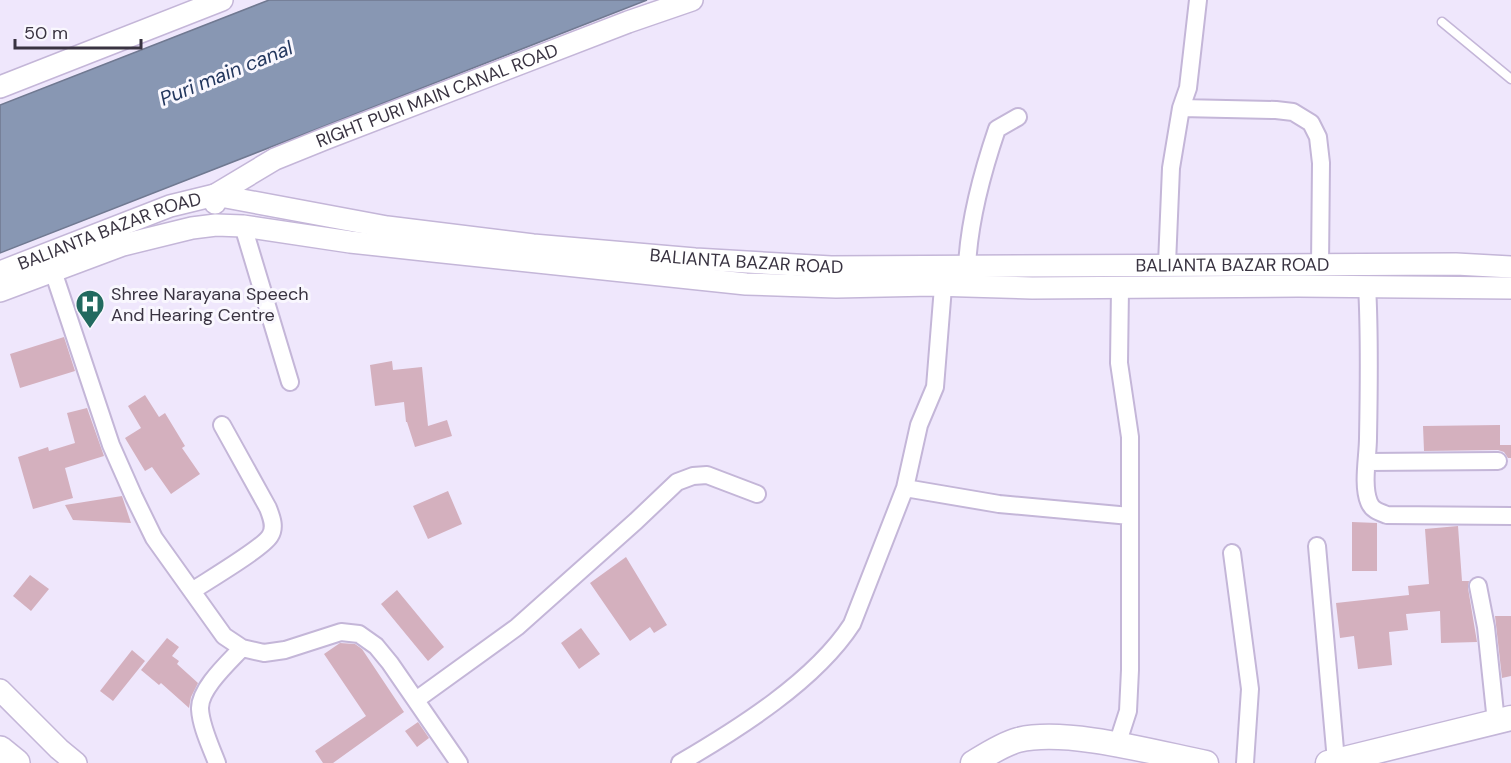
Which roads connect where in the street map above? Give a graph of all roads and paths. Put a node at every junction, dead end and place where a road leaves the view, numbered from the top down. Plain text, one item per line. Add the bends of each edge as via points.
1 (222, 0) edge
2 (692, 0) edge
3 (1198, 0) edge
4 (1442, 22) dead end
5 (1511, 79) edge
6 (0, 87) edge
7 (1181, 108) junction
8 (1018, 117) dead end
9 (215, 195) junction
10 (216, 225) junction
11 (243, 226) junction
12 (1167, 264) junction
13 (1320, 266) junction
14 (967, 267) junction
15 (1511, 267) edge
16 (53, 271) junction
17 (0, 272) edge
18 (1367, 286) junction
19 (943, 287) junction
20 (1120, 288) junction
21 (1511, 288) edge
22 (0, 291) edge
23 (290, 382) dead end
24 (222, 425) dead end
25 (1498, 461) dead end
26 (1366, 462) junction
27 (905, 488) junction
28 (757, 494) dead end
29 (1130, 516) junction
30 (1511, 516) edge
31 (1317, 546) dead end
32 (1232, 553) dead end
33 (1478, 586) dead end
34 (192, 591) junction
35 (242, 648) junction
36 (0, 690) edge
37 (416, 700) junction
38 (1504, 720) edge
39 (1117, 746) junction
40 (0, 750) edge
41 (1332, 762) edge
42 (16, 763) edge
43 (76, 763) edge
44 (217, 763) edge
45 (459, 763) edge
46 (680, 763) edge
47 (973, 763) edge
48 (1206, 763) edge
49 (1245, 763) edge

1 - 6 street
2 - 9 street, RIGHT PURI MAIN CANAL ROAD via 327,138 276,159
3 - 7 street via 1188,88
4 - 5 lane
7 - 12 street via 1171,168
7 - 13 street via 1276,110 1293,112 1311,123 1318,137 1322,163
8 - 14 street via 997,129 976,202
9 - 10 street
9 - 14 street, BALIANTA BAZAR ROAD via 387,227 532,246 831,267
9 - 17 street, BALIANTA BAZAR ROAD via 170,207
10 - 11 street, BALIANTA BAZAR ROAD
10 - 16 street, BALIANTA BAZAR ROAD via 123,245
11 - 19 street, BALIANTA BAZAR ROAD via 381,245 746,284
11 - 23 street
12 - 13 street, BALIANTA BAZAR ROAD
12 - 14 street, BALIANTA BAZAR ROAD
13 - 15 street, BALIANTA BAZAR ROAD
16 - 22 street, BALIANTA BAZAR ROAD
16 - 34 street via 111,445 154,538
18 - 20 street, BALIANTA BAZAR ROAD
18 - 21 street, BALIANTA BAZAR ROAD
18 - 26 street via 1370,355
19 - 20 street, BALIANTA BAZAR ROAD
19 - 27 street via 935,387 919,425
20 - 29 street via 1119,363 1130,437
24 - 34 street via 268,508 272,531 259,546
25 - 26 street
26 - 30 street via 1367,496 1377,511
27 - 29 street via 999,504
27 - 46 street via 852,624 839,644 812,671 747,720
28 - 37 street via 707,475 676,482 517,627
29 - 39 street via 1128,711
31 - 41 street
32 - 49 street via 1250,689
33 - 38 street
34 - 35 street via 224,636
35 - 37 street via 264,653 340,632 359,634 376,646
35 - 44 street via 201,699 202,719
36 - 43 street
37 - 45 street
38 - 41 main road
39 - 47 main road via 1049,736 1018,740
39 - 48 main road
40 - 42 highway

